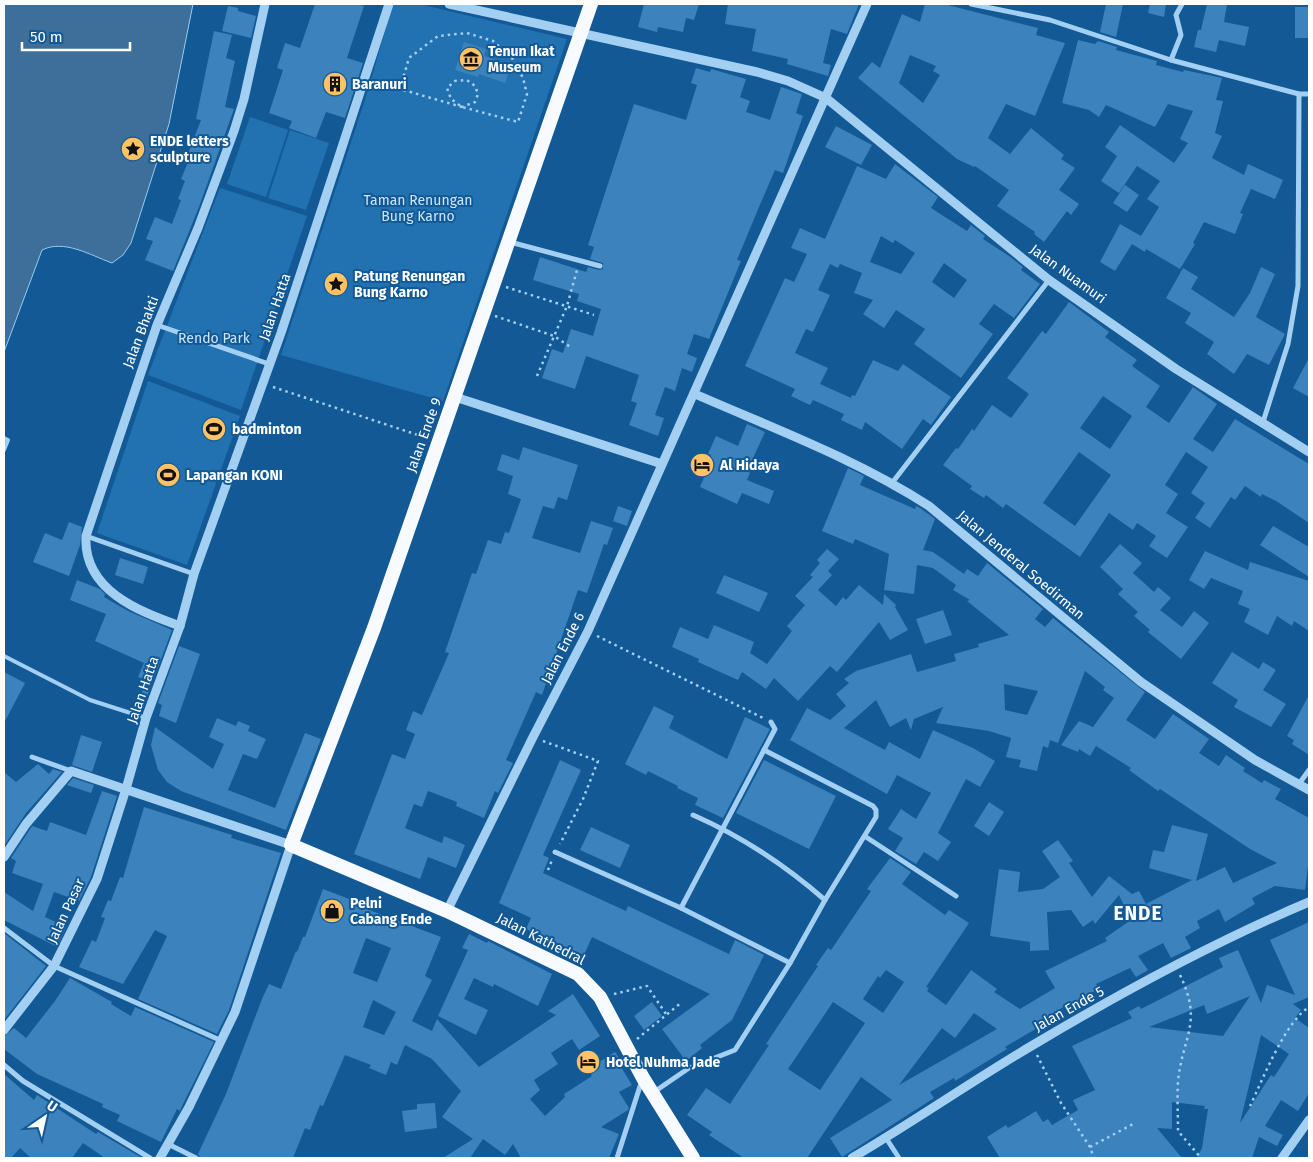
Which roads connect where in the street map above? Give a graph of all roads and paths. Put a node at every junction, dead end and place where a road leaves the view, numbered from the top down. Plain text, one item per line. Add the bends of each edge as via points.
1 (265, 4) edge
2 (389, 4) edge
3 (449, 4) edge
4 (590, 4) edge
5 (867, 4) edge
6 (971, 4) edge
7 (1182, 4) edge
8 (582, 34) junction
9 (1171, 60) junction
10 (1299, 94) junction
11 (1309, 94) edge
12 (826, 98) junction
13 (462, 107) junction
14 (508, 242) junction
15 (579, 261) junction
16 (600, 266) dead end
17 (1049, 280) junction
18 (493, 283) junction
19 (567, 306) junction
20 (484, 313) junction
21 (594, 315) dead end
22 (157, 325) junction
23 (554, 336) junction
24 (572, 348) dead end
25 (269, 364) junction
26 (537, 376) dead end
27 (262, 383) junction
28 (695, 394) junction
29 (455, 397) junction
30 (1263, 422) junction
31 (4, 438) edge
32 (438, 441) junction
33 (4, 450) edge
34 (1309, 452) edge
35 (662, 464) junction
36 (892, 483) junction
37 (86, 536) junction
38 (194, 574) junction
39 (180, 626) junction
40 (588, 631) junction
41 (4, 656) edge
42 (146, 718) junction
43 (771, 722) joint
44 (533, 736) junction
45 (764, 750) junction
46 (32, 757) dead end
47 (1309, 770) edge
48 (71, 771) junction
49 (1299, 784) junction
50 (126, 789) junction
51 (1309, 790) edge
52 (693, 815) dead end
53 (722, 828) junction
54 (866, 836) junction
55 (291, 845) junction
56 (555, 852) joint
57 (4, 857) edge
58 (956, 896) dead end
59 (825, 900) junction
60 (1309, 902) edge
61 (681, 908) junction
62 (447, 911) junction
63 (4, 928) edge
64 (790, 963) junction
65 (54, 966) junction
66 (1176, 966) junction
67 (600, 997) junction
68 (682, 1002) dead end
69 (1309, 1007) edge
70 (666, 1014) junction
71 (4, 1030) edge
72 (222, 1041) junction
73 (1032, 1045) junction
74 (627, 1048) junction
75 (4, 1065) edge
76 (643, 1078) junction
77 (652, 1093) junction
78 (1250, 1106) dead end
79 (1309, 1120) edge
80 (1134, 1124) dead end
81 (886, 1138) junction
82 (168, 1144) junction
83 (1090, 1147) junction
84 (150, 1158) edge
85 (160, 1158) edge
86 (196, 1158) edge
87 (617, 1158) edge
88 (693, 1158) edge
89 (852, 1158) edge
90 (899, 1158) edge
91 (1094, 1158) edge
92 (1201, 1158) edge
93 (1282, 1158) edge

1 - 22 street, Jalan Bhakti via 234,131
2 - 25 street, Jalan Hatta
3 - 8 street, Jalan Nuamuri
4 - 8 highway, Jalan Ende 9
5 - 12 street, Jalan Ende 6
6 - 9 street via 1050,20
7 - 9 street via 1176,15 1181,35
8 - 12 street, Jalan Nuamuri via 757,72 788,81
8 - 14 highway, Jalan Ende 9
9 - 10 street
10 - 11 street
10 - 30 street via 1298,286 1288,344
12 - 17 street, Jalan Nuamuri
12 - 28 street, Jalan Ende 6
13 - 13 path via 451,99 447,88 455,81 467,80 475,86 478,94 475,102
13 - 13 path via 400,89 409,58 438,36 467,33 493,41 512,58 523,78 527,94 518,122
14 - 15 street
14 - 18 highway, Jalan Ende 9
15 - 16 street
15 - 19 path
17 - 30 street, Jalan Nuamuri via 1176,369
17 - 36 street
18 - 19 path
18 - 20 highway, Jalan Ende 9
19 - 21 path
19 - 23 path
20 - 23 path
20 - 29 highway, Jalan Ende 9
22 - 25 street
22 - 37 street, Jalan Bhakti
23 - 24 path
23 - 26 path
25 - 27 street, Jalan Hatta
27 - 32 path
27 - 38 street, Jalan Hatta
28 - 35 street, Jalan Ende 6
28 - 36 street, Jalan Jenderal Soedirman via 851,461
29 - 32 highway, Jalan Ende 9
29 - 35 street
30 - 34 street, Jalan Nuamuri
31 - 33 lane via 8,440
32 - 55 highway, Jalan Ende 9 via 374,628
35 - 40 street, Jalan Ende 6
36 - 49 street, Jalan Jenderal Soedirman via 944,517 1141,682 1255,760
37 - 38 street
37 - 39 street, Jalan Bhakti via 87,558 106,588 128,604
38 - 39 street, Jalan Hatta
39 - 42 street, Jalan Hatta
40 - 43 path
40 - 44 street, Jalan Ende 6
41 - 42 lane via 90,700
42 - 50 street, Jalan Hatta
43 - 45 street via 775,729
44 - 56 path via 598,761
44 - 62 street, Jalan Ende 6
45 - 53 street
45 - 54 street via 873,806 876,817
46 - 48 street
47 - 49 street
48 - 50 street
48 - 57 street via 26,824
49 - 51 street, Jalan Jenderal Soedirman
50 - 55 street
50 - 65 street, Jalan Pasar via 97,879
52 - 53 street
53 - 59 street via 800,877
53 - 61 street
54 - 58 street
54 - 59 street
55 - 62 highway, Jalan Kathedral
55 - 72 street via 235,1012
56 - 61 street
59 - 64 street
60 - 66 street, Jalan Ende 5 via 1245,929
61 - 64 street
62 - 67 highway, Jalan Kathedral via 578,974
63 - 65 street
64 - 77 street via 735,1050 689,1068
65 - 71 street, Jalan Pasar
65 - 72 street
66 - 73 street, Jalan Ende 5
66 - 92 path via 1189,993 1192,1022 1178,1080 1178,1132
67 - 70 path via 647,986
67 - 74 highway, Jalan Kathedral
68 - 70 path
69 - 78 path via 1301,1012 1279,1045
70 - 74 path
72 - 82 street
73 - 81 street, Jalan Ende 5
73 - 83 path via 1061,1103
74 - 76 highway, Jalan Kathedral
75 - 84 street via 23,1081
76 - 77 highway, Jalan Kathedral
76 - 87 street
77 - 88 highway, Jalan Kathedral
79 - 93 street
80 - 83 path
81 - 89 street, Jalan Ende 5
81 - 90 street
82 - 85 street
82 - 86 street
83 - 91 path

